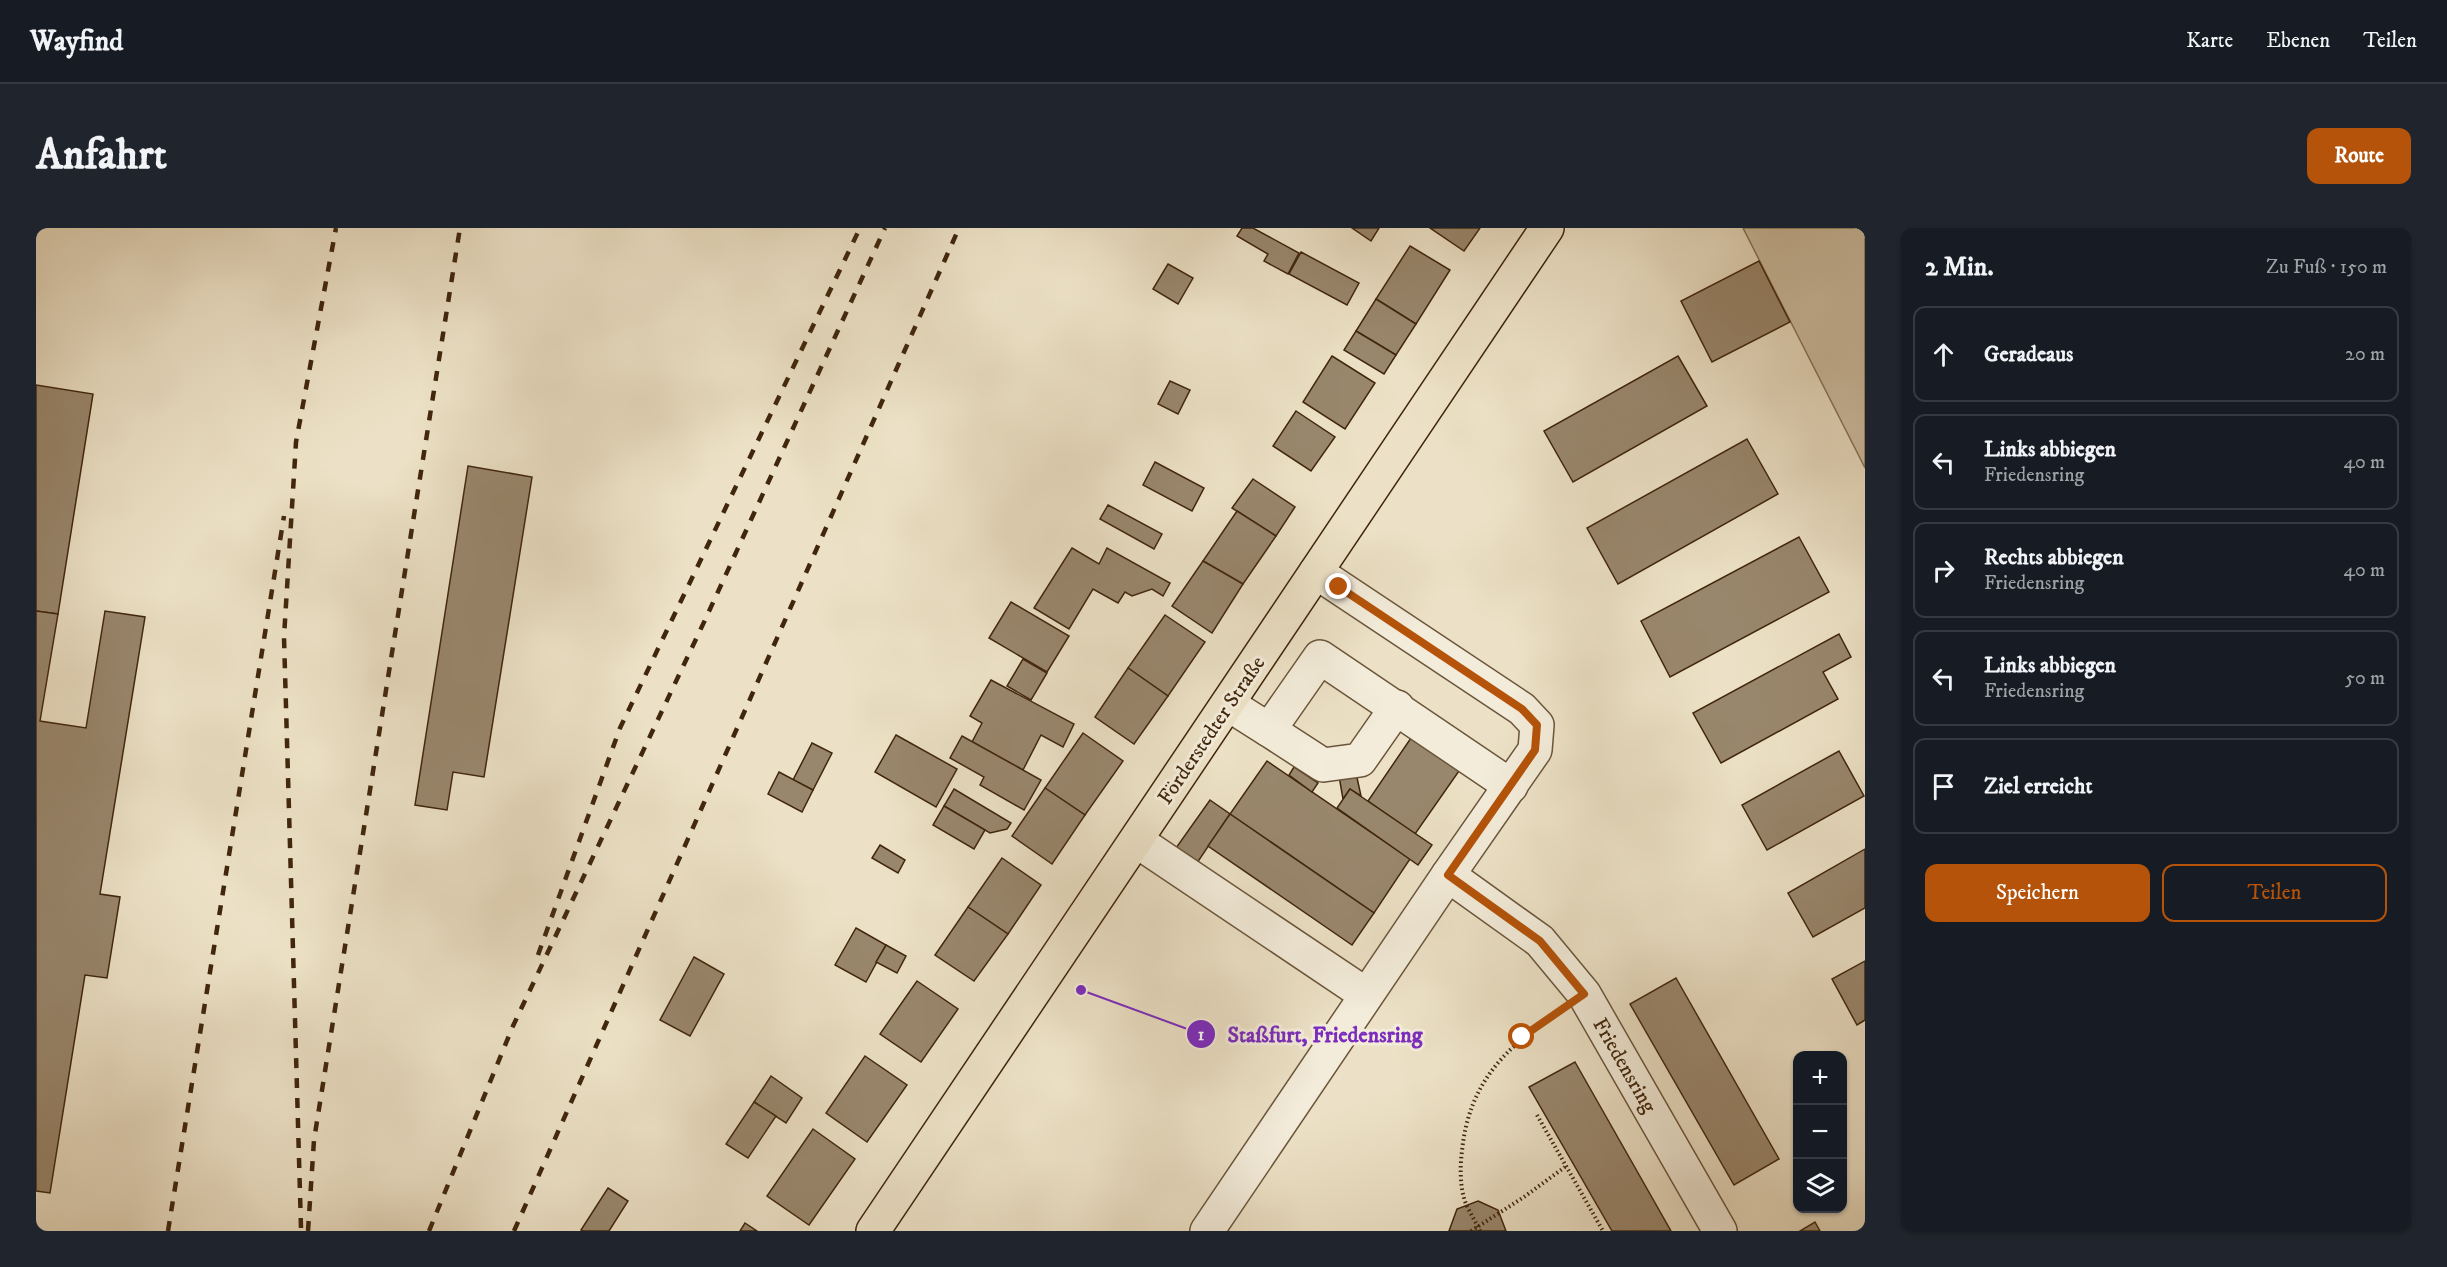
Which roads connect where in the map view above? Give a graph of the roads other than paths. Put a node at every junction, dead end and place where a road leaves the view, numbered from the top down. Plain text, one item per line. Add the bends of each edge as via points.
1 (1547, 228) edge
2 (1316, 572) junction
3 (1228, 704) junction
4 (1397, 707) junction
5 (1269, 730) junction
6 (1511, 786) junction
7 (1137, 841) junction
8 (1448, 875) junction
9 (1365, 994) junction
10 (873, 1231) edge
11 (1207, 1231) edge
12 (1720, 1231) edge

1 - 2 main road, Förderstedter Straße
2 - 3 main road, Förderstedter Straße
2 - 6 street via 1522,709 1537,725 1535,750
3 - 5 street
3 - 7 main road, Förderstedter Straße
4 - 5 street via 1360,760 1323,765
4 - 5 street via 1320,657
4 - 6 street
6 - 8 street
7 - 9 street
7 - 10 main road, Förderstedter Straße
8 - 9 street
8 - 12 street, Friedensring via 1540,941 1584,994
9 - 11 street

